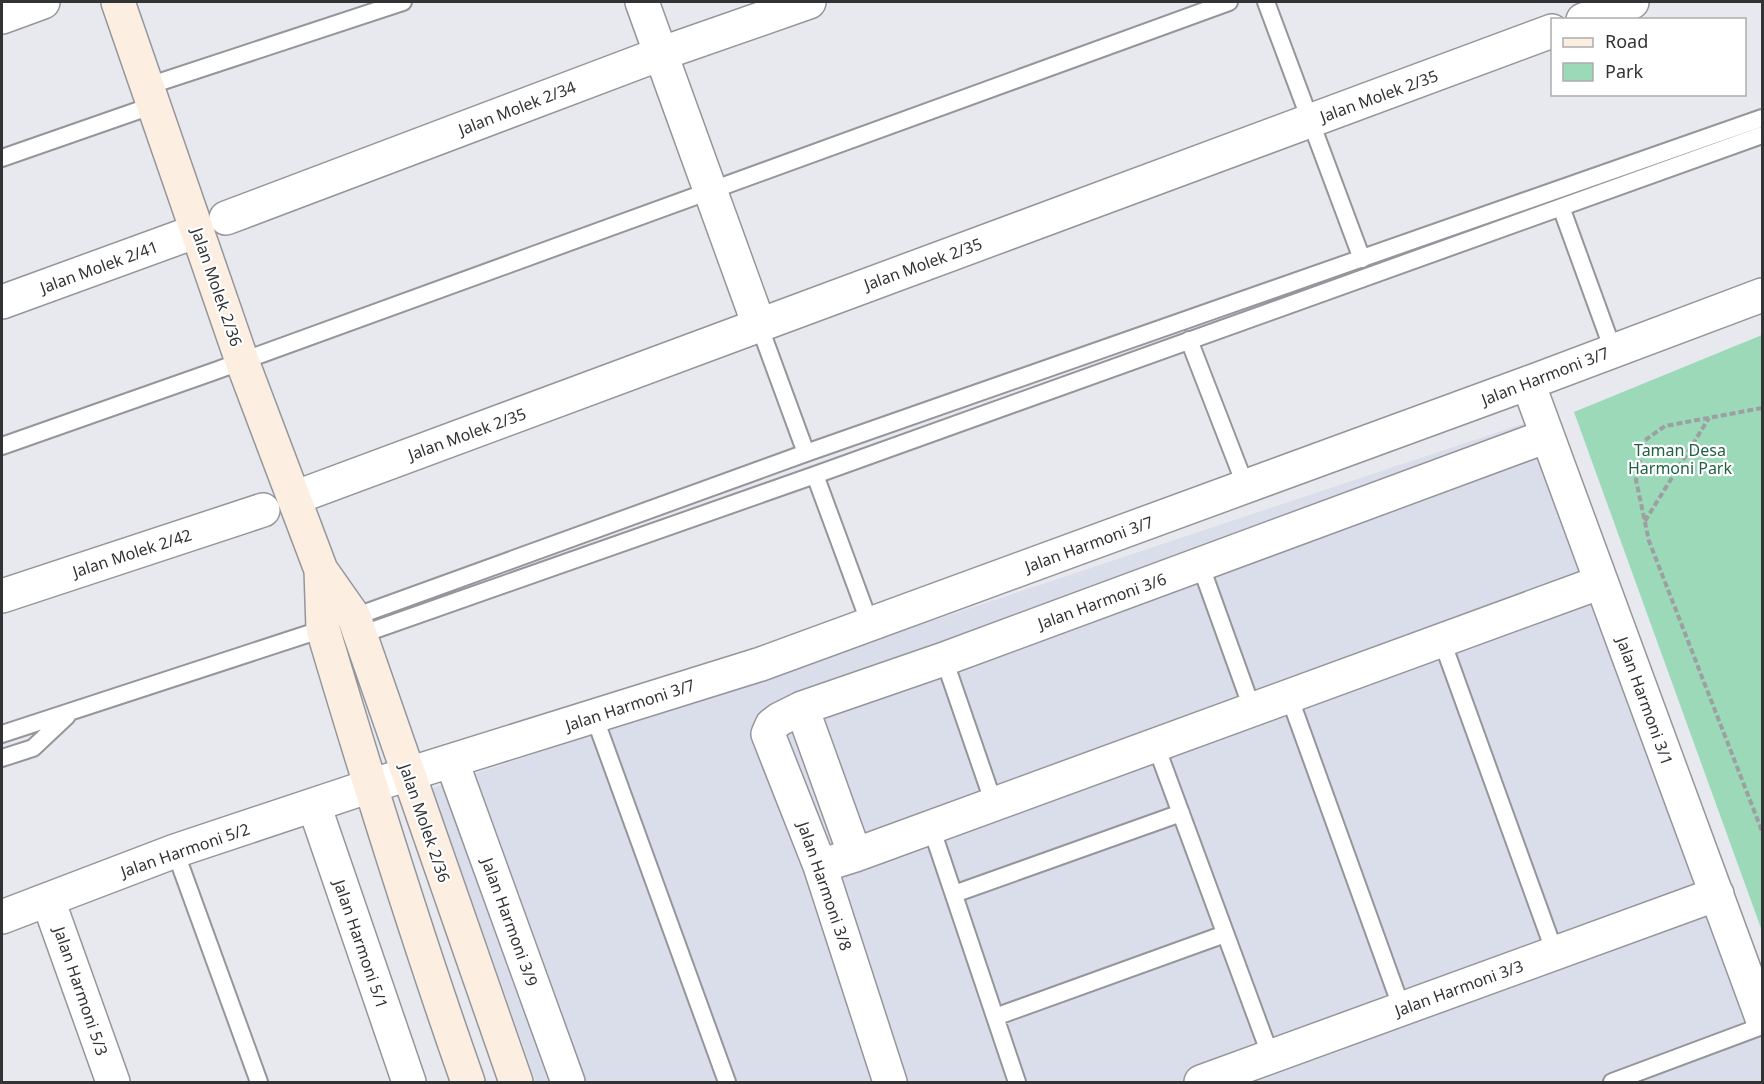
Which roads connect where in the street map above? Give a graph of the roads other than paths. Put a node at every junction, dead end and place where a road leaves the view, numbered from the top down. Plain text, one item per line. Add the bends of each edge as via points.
1 (43, 2) edge
2 (118, 2) edge
3 (403, 2) edge
4 (642, 2) edge
5 (809, 2) edge
6 (1229, 2) edge
7 (1266, 2) edge
8 (1632, 2) edge
9 (2, 17) edge
10 (1588, 18) edge
11 (1551, 31) edge
12 (660, 54) junction
13 (151, 95) junction
14 (1762, 118) edge
15 (1311, 121) junction
16 (1762, 135) edge
17 (2, 159) edge
18 (710, 189) junction
19 (1561, 207) junction
20 (226, 218) dead end
21 (197, 231) junction
22 (1362, 259) junction
23 (1762, 295) edge
24 (2, 302) edge
25 (759, 325) junction
26 (1189, 340) junction
27 (1613, 350) junction
28 (242, 361) junction
29 (1528, 383) junction
30 (1547, 436) junction
31 (2, 446) edge
32 (806, 453) junction
33 (815, 475) junction
34 (1246, 486) junction
35 (294, 498) junction
36 (263, 510) dead end
37 (1200, 564) junction
38 (321, 570) junction
39 (1601, 582) junction
40 (2, 596) edge
41 (870, 624) junction
42 (357, 626) junction
43 (323, 629) junction
44 (1442, 641) junction
45 (944, 659) junction
46 (1289, 696) junction
47 (802, 708) junction
48 (1253, 711) junction
49 (72, 712) junction
50 (594, 716) junction
51 (2, 735) edge
52 (1156, 746) junction
53 (2, 758) edge
54 (452, 762) junction
55 (408, 774) junction
56 (370, 786) junction
57 (994, 804) junction
58 (314, 805) junction
59 (1181, 813) junction
60 (931, 827) junction
61 (175, 852) junction
62 (855, 855) junction
63 (820, 866) junction
64 (954, 894) junction
65 (1717, 894) junction
66 (48, 900) junction
67 (2, 917) edge
68 (1225, 934) junction
69 (1555, 953) junction
70 (1402, 1009) junction
71 (995, 1017) junction
72 (1762, 1018) edge
73 (1762, 1026) edge
74 (1271, 1057) junction
75 (1213, 1080) edge
76 (113, 1083) edge
77 (259, 1083) edge
78 (409, 1083) edge
79 (468, 1083) edge
80 (516, 1083) edge
81 (567, 1083) edge
82 (727, 1083) edge
83 (890, 1083) edge
84 (1017, 1083) edge
85 (1612, 1083) edge

1 - 9 street
2 - 13 street, Jalan Molek 2/36
3 - 13 lane
4 - 12 street
5 - 12 street, Jalan Molek 2/34
6 - 18 lane
7 - 15 lane
8 - 10 street
11 - 15 street, Jalan Molek 2/35
12 - 18 street
12 - 20 street, Jalan Molek 2/34
13 - 17 lane
13 - 21 street, Jalan Molek 2/36
14 - 22 lane
15 - 22 lane
15 - 25 street, Jalan Molek 2/35
16 - 19 lane
18 - 25 street
18 - 28 lane
19 - 26 lane
19 - 27 lane
21 - 24 street, Jalan Molek 2/41
21 - 28 street, Jalan Molek 2/36
22 - 32 lane
23 - 27 street, Jalan Harmoni 3/7
25 - 32 lane
25 - 35 street, Jalan Molek 2/35
26 - 33 lane
26 - 34 lane
27 - 29 street, Jalan Harmoni 3/7
28 - 31 lane
28 - 35 street, Jalan Molek 2/36
29 - 30 street, Jalan Harmoni 3/1
29 - 34 street, Jalan Harmoni 3/7
30 - 37 street, Jalan Harmoni 3/6
30 - 39 street, Jalan Harmoni 3/1
32 - 42 lane
33 - 41 lane
33 - 42 lane
34 - 41 street, Jalan Harmoni 3/7
35 - 38 street, Jalan Molek 2/36
36 - 40 street, Jalan Molek 2/42
37 - 45 street, Jalan Harmoni 3/6
37 - 48 lane
38 - 42 street, Jalan Molek 2/36
38 - 43 street, Jalan Molek 2/36
39 - 44 street
39 - 65 street, Jalan Harmoni 3/1
41 - 50 street, Jalan Harmoni 3/7 via 761,664
42 - 55 street, Jalan Molek 2/36
43 - 49 lane
43 - 56 street, Jalan Molek 2/36
44 - 46 street
44 - 69 lane
45 - 47 street, Jalan Harmoni 3/6
45 - 57 lane
46 - 48 street
46 - 70 lane
47 - 62 street
47 - 63 street, Jalan Harmoni 3/8 via 780,718 768,734
48 - 52 street
49 - 51 lane
49 - 53 lane via 33,748
50 - 54 street, Jalan Harmoni 3/7
50 - 82 lane
52 - 57 street
52 - 59 lane
54 - 55 street, Jalan Harmoni 3/7
54 - 81 street, Jalan Harmoni 3/9
55 - 56 street, Jalan Harmoni 3/7
55 - 80 street, Jalan Molek 2/36
56 - 58 street, Jalan Harmoni 5/2
56 - 79 street, Jalan Molek 2/36
57 - 60 street
58 - 61 street, Jalan Harmoni 5/2
58 - 78 street, Jalan Harmoni 5/1
59 - 64 lane
59 - 68 lane
60 - 62 street
60 - 64 lane
61 - 66 street, Jalan Harmoni 5/2
61 - 77 lane
62 - 63 street
63 - 83 street, Jalan Harmoni 3/8
64 - 71 lane
65 - 69 street, Jalan Harmoni 3/3
65 - 72 street, Jalan Harmoni 3/1
66 - 67 street, Jalan Harmoni 5/2
66 - 76 street, Jalan Harmoni 5/3
68 - 71 lane
68 - 74 lane
69 - 70 street, Jalan Harmoni 3/3
70 - 74 street, Jalan Harmoni 3/3
71 - 84 lane
73 - 85 lane
74 - 75 street, Jalan Harmoni 3/3

